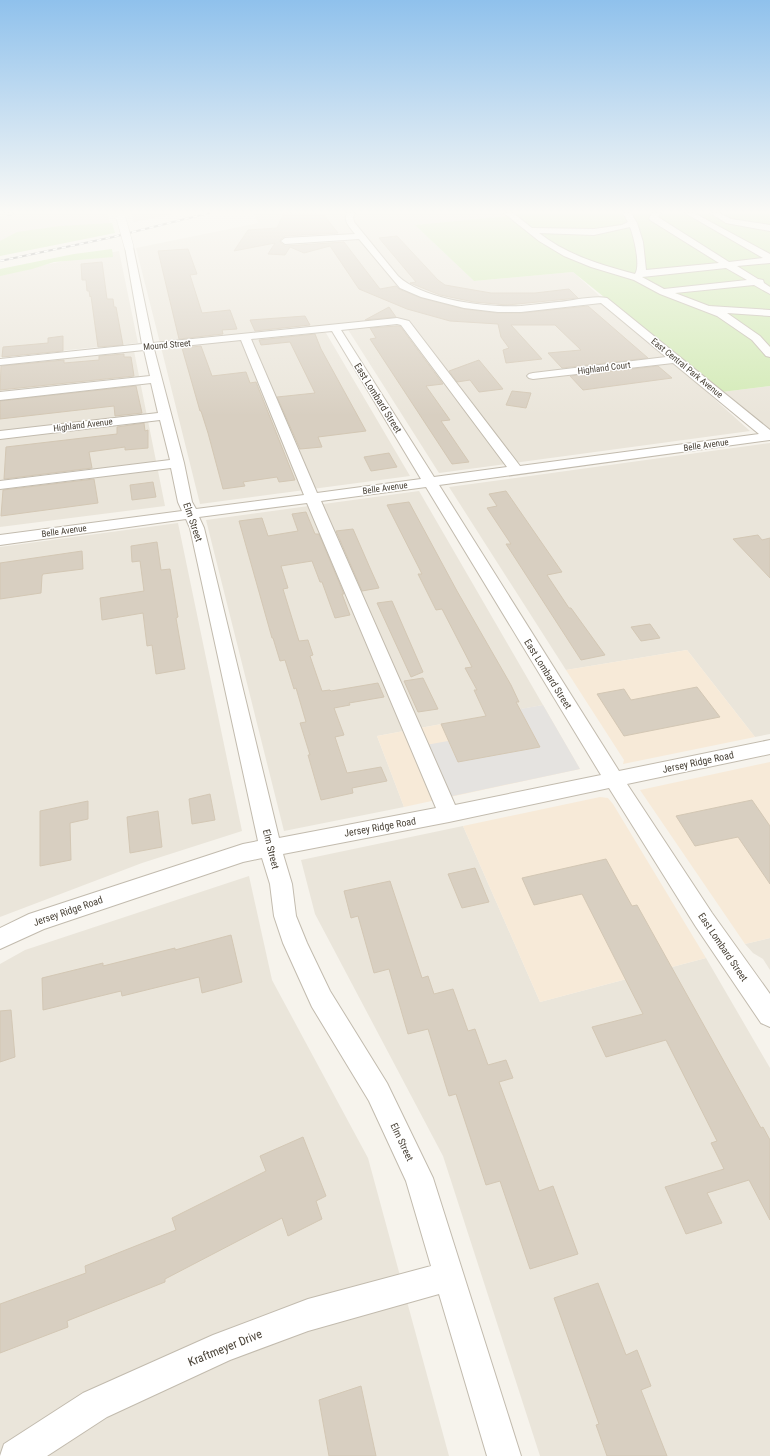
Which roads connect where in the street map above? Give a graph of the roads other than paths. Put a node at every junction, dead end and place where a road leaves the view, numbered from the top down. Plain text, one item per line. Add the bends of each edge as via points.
1 (135, 281) edge
2 (398, 281) edge
3 (647, 281) edge
4 (770, 281) edge
5 (756, 282) junction
6 (770, 291) edge
7 (663, 292) junction
8 (708, 309) junction
9 (770, 313) edge
10 (335, 328) junction
11 (245, 337) junction
12 (148, 346) junction
13 (770, 354) edge
14 (675, 359) junction
15 (0, 362) edge
16 (533, 376) dead end
17 (157, 379) junction
18 (0, 396) edge
19 (165, 416) junction
20 (0, 435) edge
21 (770, 436) edge
22 (177, 463) junction
23 (516, 470) junction
24 (430, 482) junction
25 (0, 485) edge
26 (313, 498) junction
27 (191, 514) junction
28 (0, 540) edge
29 (770, 747) edge
30 (614, 780) junction
31 (449, 814) junction
32 (270, 847) junction
33 (0, 939) edge
34 (770, 1015) edge
35 (449, 1276) junction
36 (16, 1456) edge
37 (504, 1456) edge

1 - 12 street, Elm Street, bridge
2 - 14 street, East Central Park Avenue via 413,291 436,299 478,308 521,309 603,300
3 - 7 street
4 - 5 street
5 - 6 street
5 - 7 street
7 - 8 street
8 - 9 street
8 - 13 street via 756,338
10 - 11 street, Mound Street
10 - 23 street, Mound Street via 397,321 405,323
10 - 24 street, East Lombard Street
11 - 12 street, Mound Street
11 - 26 street
12 - 15 street, Mound Street
12 - 17 street, Elm Street
14 - 16 street, Highland Court
14 - 21 street, East Central Park Avenue
17 - 18 street
17 - 19 street, Elm Street
19 - 20 street, Highland Avenue
19 - 22 street, Elm Street
21 - 23 street, Belle Avenue
22 - 25 street
22 - 27 street, Elm Street via 185,502
23 - 24 street, Belle Avenue
24 - 26 street, Belle Avenue
24 - 30 street, East Lombard Street
26 - 27 street, Belle Avenue
26 - 31 street
27 - 28 street, Belle Avenue
27 - 32 street, Elm Street via 197,528
29 - 30 street, Jersey Ridge Road
30 - 31 street, Jersey Ridge Road
30 - 34 street, East Lombard Street via 704,920
31 - 32 street, Jersey Ridge Road
32 - 33 street, Jersey Ridge Road via 142,885 37,921
32 - 35 street, Elm Street via 281,884 285,916 295,943 321,998 378,1092 419,1178
35 - 36 street, Kraftmeyer Drive via 308,1315 224,1346 95,1405
35 - 37 street, Elm Street

